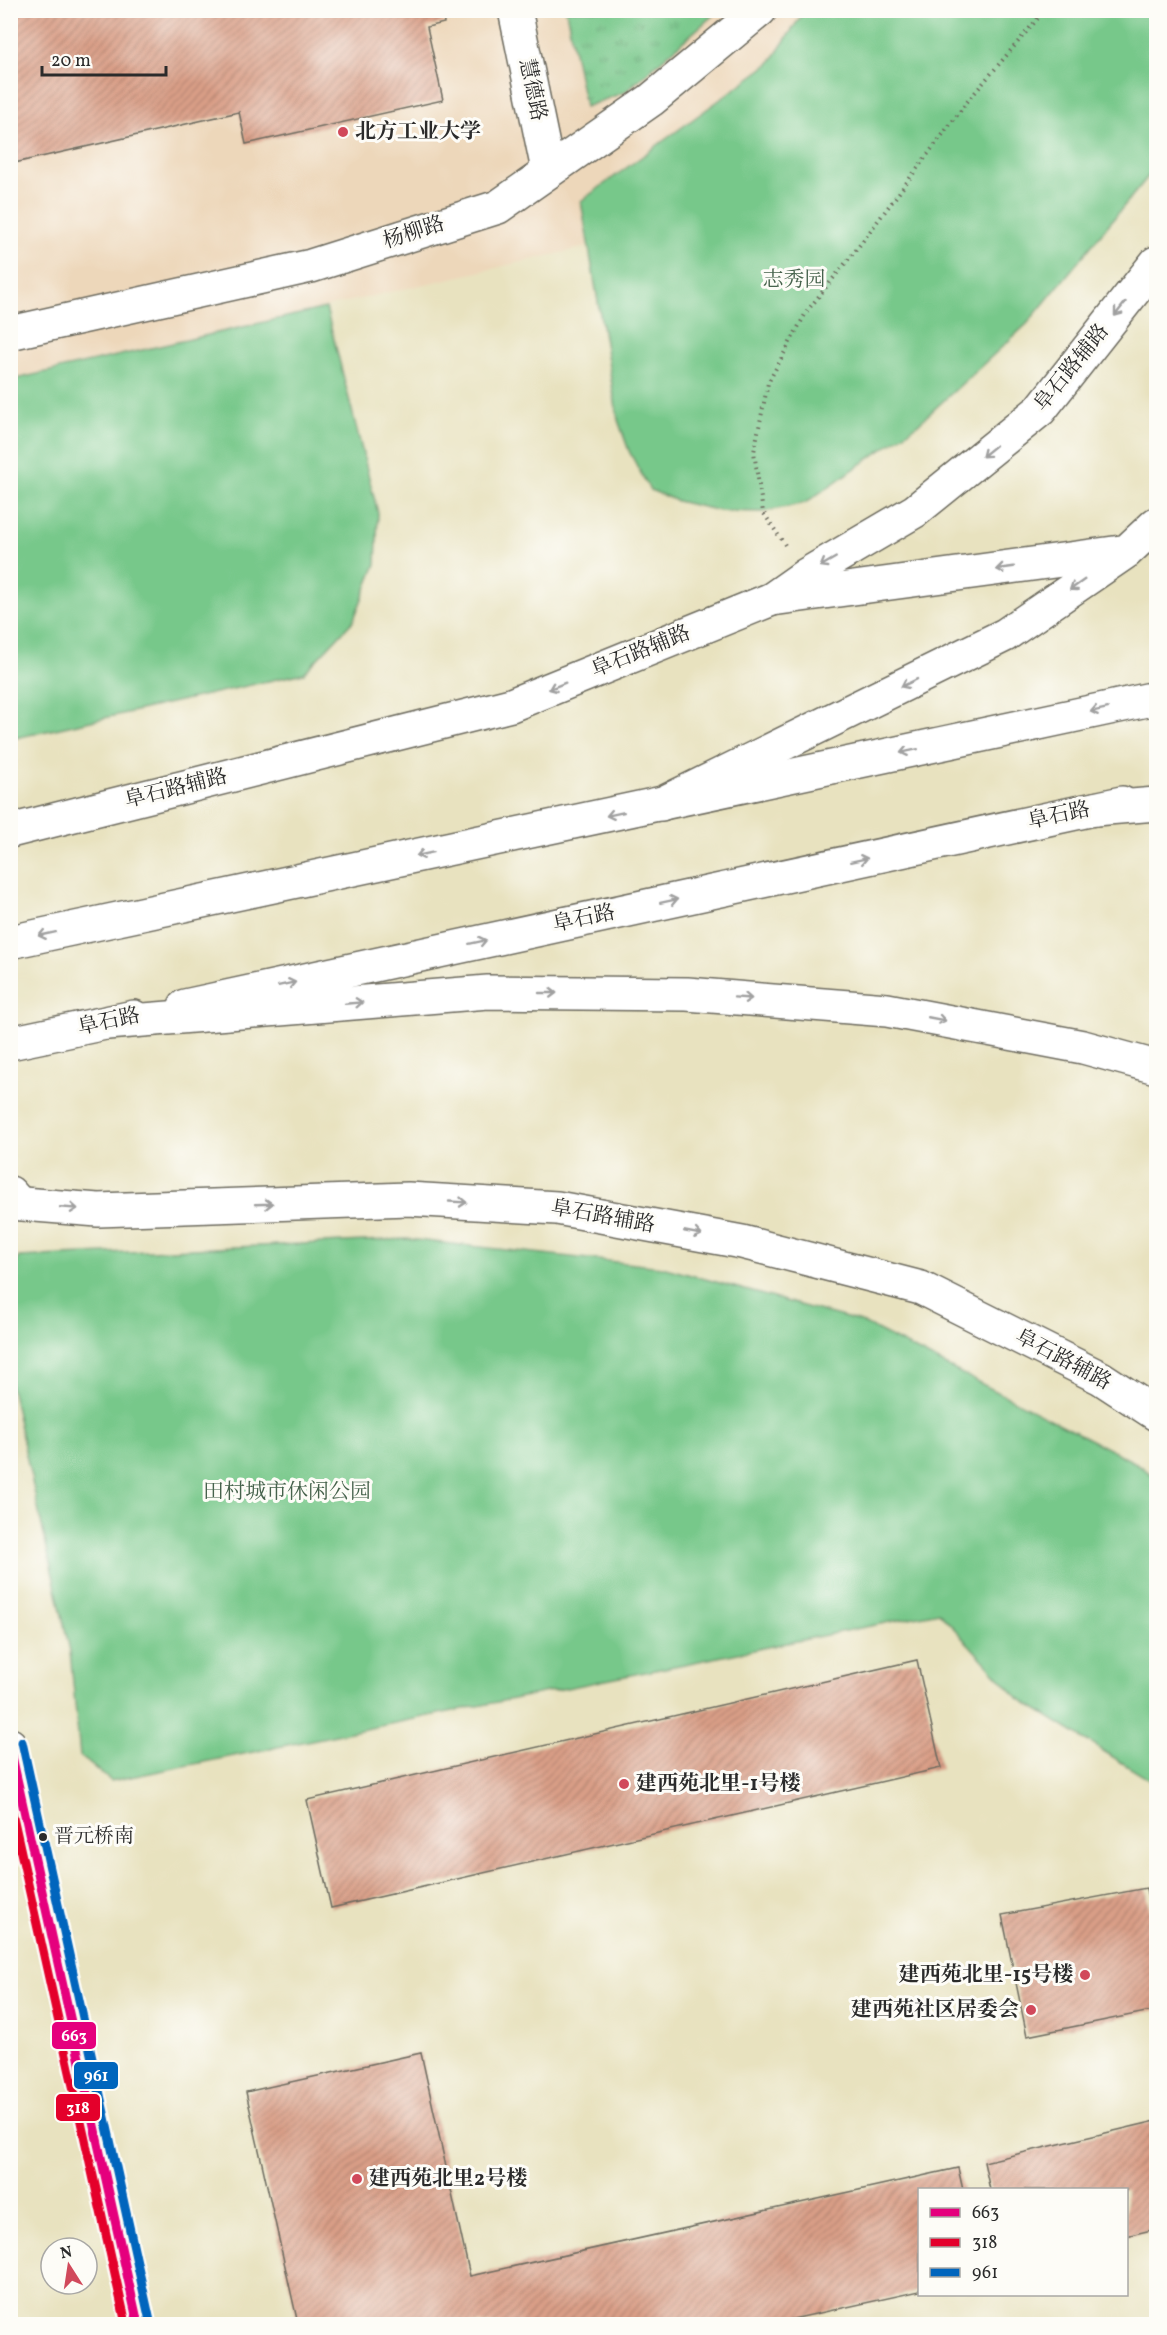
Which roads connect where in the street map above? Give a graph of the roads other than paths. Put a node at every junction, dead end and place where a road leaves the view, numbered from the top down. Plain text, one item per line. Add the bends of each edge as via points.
1 (515, 10) edge
2 (760, 10) edge
3 (548, 170) junction
4 (1156, 263) edge
5 (10, 333) edge
6 (1156, 524) edge
7 (1126, 552) junction
8 (772, 599) junction
9 (1156, 698) edge
10 (1156, 795) edge
11 (661, 804) junction
12 (1156, 804) edge
13 (1095, 808) junction
14 (10, 831) edge
15 (10, 942) edge
16 (107, 1023) junction
17 (10, 1043) edge
18 (1156, 1067) edge
19 (13, 1200) edge
20 (1156, 1414) edge
21 (10, 1745) edge
22 (138, 2325) edge

1 - 3 main road, 慧德路
2 - 3 main road, 杨柳路 via 651,100
3 - 5 main road, 杨柳路 via 498,207 311,266
4 -> 8 main road, 阜石路辅路 via 1040,410 915,511
6 - 7 main road
7 -> 8 main road
7 -> 11 main road via 1005,635
8 -> 14 main road, 阜石路辅路 via 511,705
9 -> 11 main road
10 - 13 main road, 阜石路
11 -> 15 main road
12 - 13 main road
16 -> 13 main road, 阜石路
16 - 17 main road, 阜石路
16 -> 18 main road via 488,992 687,994 887,1010 1083,1047
19 -> 20 main road, 阜石路辅路 via 98,1210 408,1199 557,1208 742,1242 921,1288 1101,1378
21 - 22 main road

